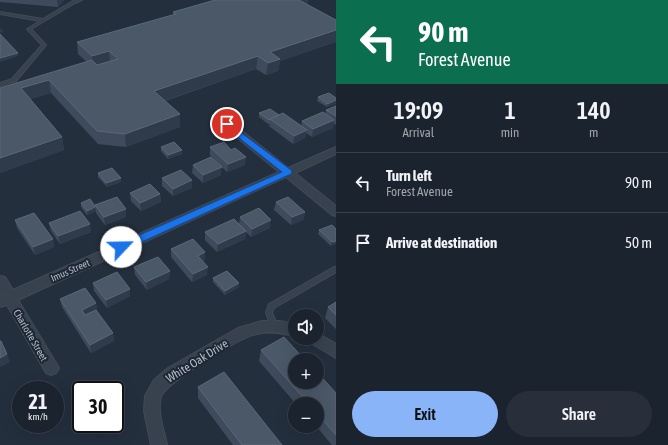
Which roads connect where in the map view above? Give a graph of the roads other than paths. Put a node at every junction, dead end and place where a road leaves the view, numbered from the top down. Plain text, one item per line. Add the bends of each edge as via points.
1 (80, 0) edge
2 (0, 13) edge
3 (44, 20) junction
4 (0, 85) edge
5 (227, 124) dead end
6 (336, 150) edge
7 (288, 172) junction
8 (336, 212) edge
9 (336, 269) edge
10 (0, 281) edge
11 (5, 300) edge
12 (274, 327) junction
13 (288, 329) edge
14 (324, 344) edge
15 (336, 352) edge
16 (51, 368) dead end
17 (159, 445) edge

1 - 3 lane
2 - 3 lane
3 - 4 lane via 29,29 44,44 14,80
5 - 7 street
6 - 7 street, Imus Street
7 - 8 street
7 - 11 street, Imus Street
9 - 12 lane via 271,306 269,312
10 - 11 street, Charlotte Street
11 - 16 street, Charlotte Street
12 - 13 street, White Oak Drive
12 - 17 street, White Oak Drive via 243,332 173,373 159,385 153,396 152,411
14 - 15 street

